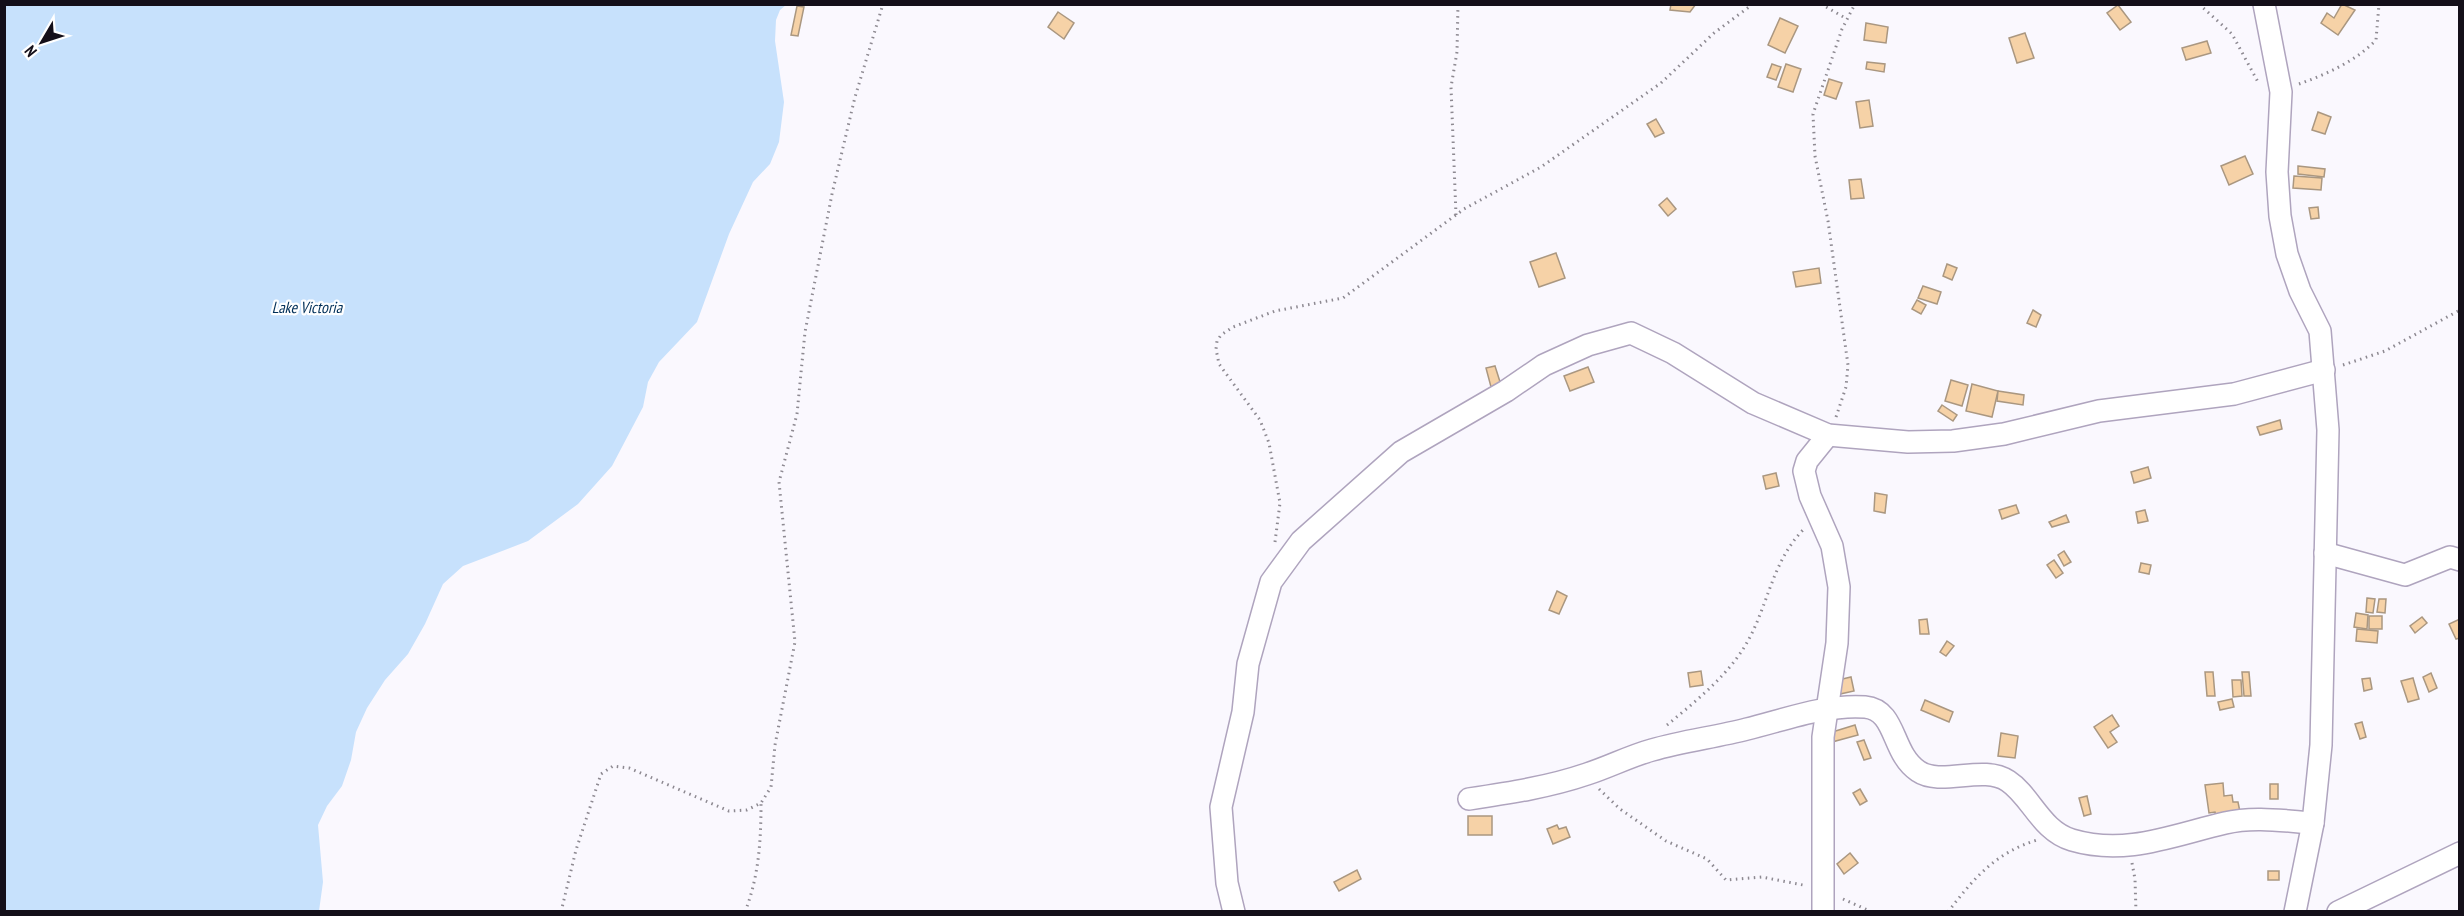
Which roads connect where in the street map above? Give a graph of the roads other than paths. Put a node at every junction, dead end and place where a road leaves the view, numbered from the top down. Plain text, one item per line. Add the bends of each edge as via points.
1 (2264, 4) edge
2 (2324, 370) junction
3 (1828, 435) junction
4 (2325, 553) junction
5 (2460, 560) edge
6 (1825, 710) junction
7 (1470, 799) dead end
8 (2313, 823) junction
9 (2460, 853) edge
10 (1234, 912) edge
11 (1823, 912) edge
12 (2295, 912) edge
13 (2338, 912) edge

1 - 2 street via 2281,92 2277,172 2280,216 2287,254 2320,331
2 - 3 street via 2234,394 2099,411 2004,434 1953,441 1908,442
2 - 4 street via 2329,440
3 - 6 street via 1807,461 1804,471 1805,483 1832,546 1839,587 1837,643
3 - 10 street via 1753,403 1673,353 1631,333 1588,345 1544,365 1506,392 1401,452 1301,541 1271,582 1248,664 1243,712 1221,807 1227,883
4 - 5 street via 2405,575 2450,557
4 - 8 street via 2322,734
6 - 7 street via 1651,750 1588,774
6 - 8 street via 1878,709 1887,719 1905,759 1919,772 1992,774 2008,781 2034,812 2069,839 2128,846 2162,841 2226,822
6 - 11 street
8 - 12 street
9 - 13 street

